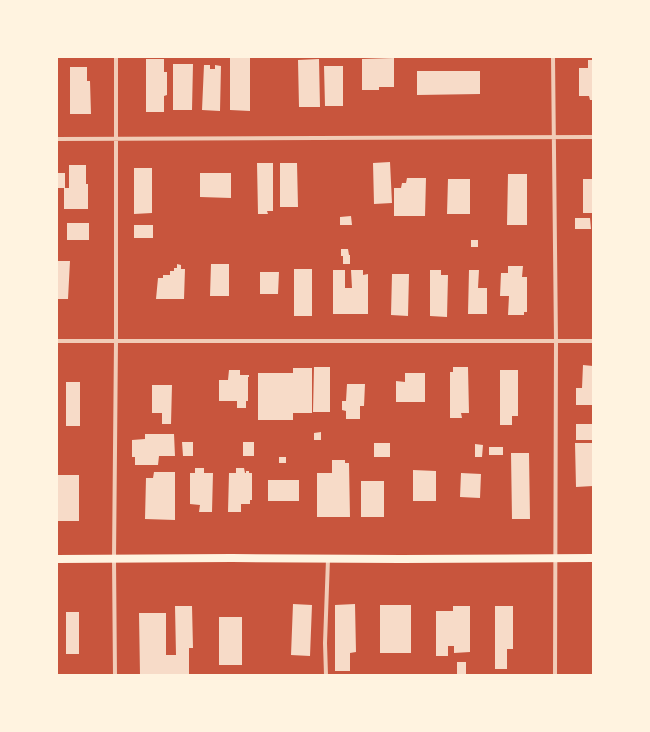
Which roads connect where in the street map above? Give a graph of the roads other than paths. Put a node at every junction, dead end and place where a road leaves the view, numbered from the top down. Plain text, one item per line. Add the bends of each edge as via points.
1 (116, 57) edge
2 (553, 57) edge
3 (593, 137) edge
4 (554, 138) junction
5 (57, 139) edge
6 (116, 139) junction
7 (57, 341) edge
8 (116, 341) junction
9 (556, 341) junction
10 (593, 341) edge
11 (555, 558) junction
12 (593, 558) edge
13 (57, 559) edge
14 (114, 559) junction
15 (328, 559) junction
16 (115, 675) edge
17 (326, 675) edge
18 (555, 675) edge

1 - 6 street
2 - 4 street
3 - 4 street
4 - 6 street
4 - 9 street
5 - 6 street
6 - 8 street
7 - 8 street
8 - 9 street
8 - 14 street
9 - 10 street
9 - 11 street
11 - 12 main road
11 - 15 main road
11 - 18 street
13 - 14 main road
14 - 15 main road
14 - 16 street
15 - 17 street

